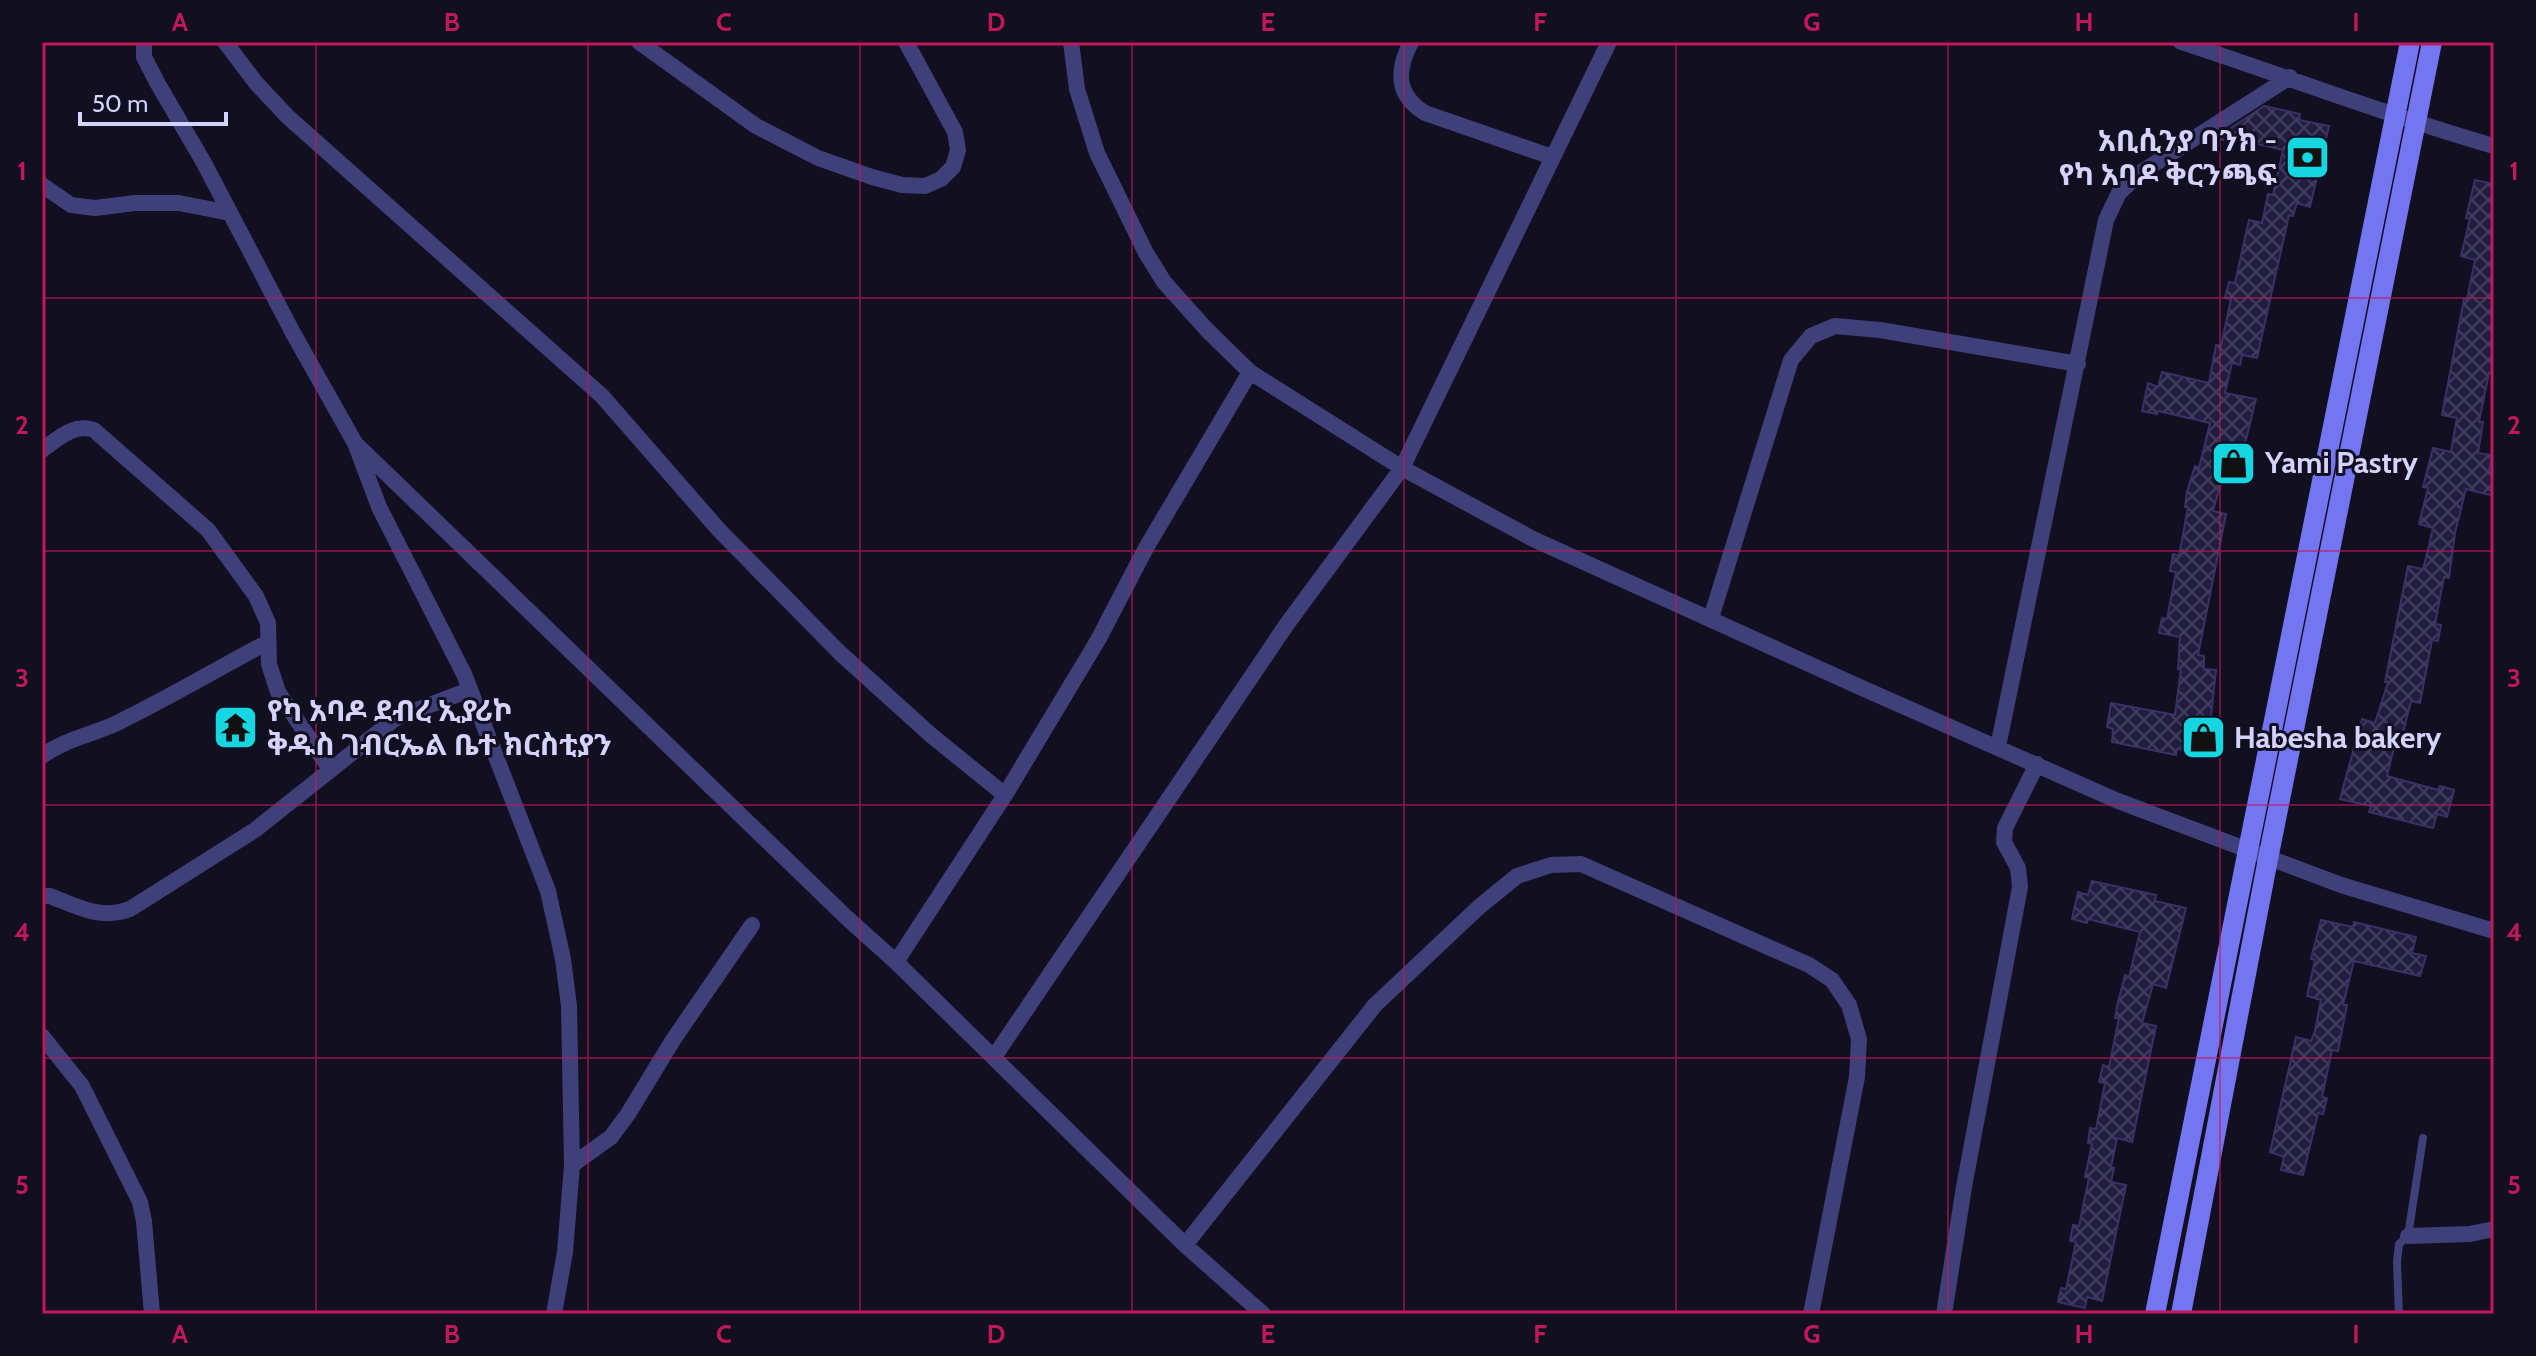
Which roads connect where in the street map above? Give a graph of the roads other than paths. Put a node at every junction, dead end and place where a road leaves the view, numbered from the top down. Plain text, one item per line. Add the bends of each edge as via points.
1 (144, 42) edge
2 (225, 42) edge
3 (639, 42) edge
4 (906, 42) edge
5 (1071, 42) edge
6 (1411, 42) edge
7 (1609, 42) edge
8 (2181, 42) edge
9 (2410, 42) edge
10 (2432, 42) edge
11 (2290, 77) junction
12 (2395, 117) junction
13 (2416, 124) junction
14 (2494, 146) edge
15 (1552, 157) junction
16 (42, 185) edge
17 (230, 213) junction
18 (2078, 364) junction
19 (1250, 372) junction
20 (355, 443) junction
21 (42, 450) edge
22 (1402, 468) junction
23 (1711, 618) junction
24 (268, 642) junction
25 (469, 690) junction
26 (1998, 747) junction
27 (42, 756) edge
28 (2037, 764) junction
29 (330, 769) junction
30 (1005, 795) junction
31 (2247, 849) junction
32 (2268, 859) junction
33 (42, 896) edge
34 (752, 925) dead end
35 (2494, 931) edge
36 (896, 962) junction
37 (42, 1036) edge
38 (994, 1057) junction
39 (2423, 1138) dead end
40 (572, 1165) junction
41 (2494, 1229) edge
42 (2408, 1236) junction
43 (1185, 1245) junction
44 (152, 1314) edge
45 (554, 1314) edge
46 (1263, 1314) edge
47 (1811, 1314) edge
48 (1944, 1314) edge
49 (2155, 1314) edge
50 (2181, 1314) edge
51 (2399, 1314) edge

1 - 17 street via 144,57
2 - 30 street via 288,117 602,396 719,530 840,653
3 - 4 street via 756,126 818,158 902,185 925,186 953,167 958,150 955,132
5 - 19 street via 1077,89 1097,153 1146,253 1164,282
6 - 15 street via 1401,74 1410,104
7 - 15 street
8 - 11 street
9 - 12 street
10 - 13 street
11 - 12 street
11 - 18 street via 2140,173 2119,193 2106,220
12 - 13 street
12 - 31 street
13 - 14 street
13 - 32 street
15 - 22 street
16 - 17 street via 71,205 179,203
17 - 20 street
18 - 23 street via 1880,330 1835,326 1811,336 1791,360
18 - 26 street
19 - 22 street
19 - 30 street
20 - 25 street via 379,507
20 - 36 street
21 - 24 street via 70,431 83,426 94,430 208,530 256,596 268,623
22 - 23 street via 1533,539
22 - 38 street via 1287,624
23 - 26 street
24 - 27 street
24 - 29 street via 278,692
25 - 29 street via 396,718
25 - 40 street via 548,891 563,959
26 - 28 street
28 - 31 street
28 - 48 street via 2005,828 2004,842 2018,868 2020,887
29 - 33 street via 255,830 130,909 114,915 94,913
30 - 36 street
31 - 32 street
31 - 49 street
32 - 35 street
32 - 50 street
34 - 40 street via 611,1137
36 - 38 street
37 - 44 street via 82,1086 140,1202
38 - 43 street
39 - 42 lane
40 - 45 street
41 - 42 street
42 - 51 lane via 2399,1244
43 - 46 street
43 - 47 street via 1375,1005 1517,876 1551,865 1581,864 1809,965 1832,980 1849,1005 1859,1039 1857,1077

